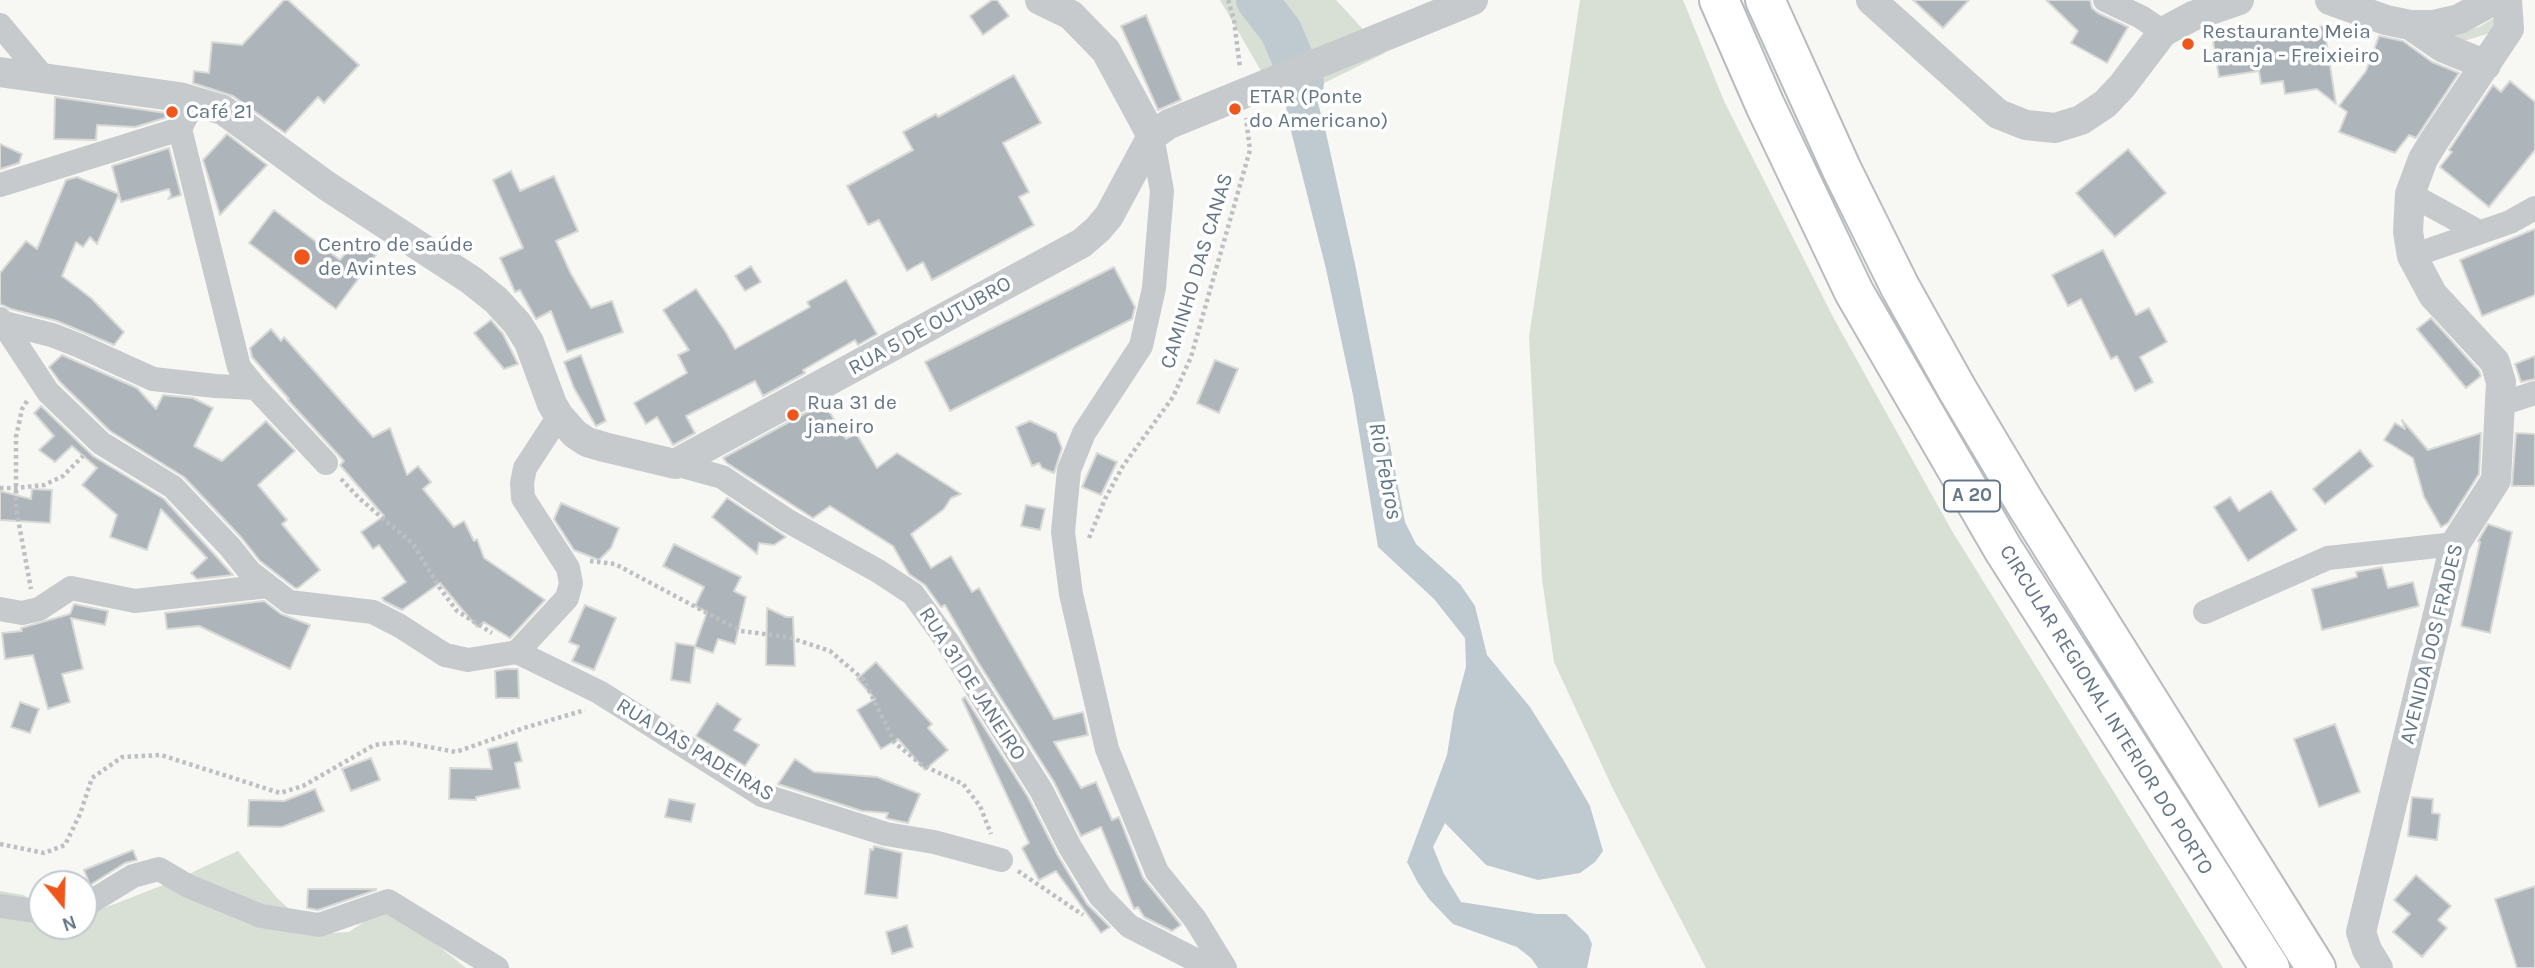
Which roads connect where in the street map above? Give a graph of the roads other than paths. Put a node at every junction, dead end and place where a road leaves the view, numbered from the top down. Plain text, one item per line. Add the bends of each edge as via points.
1 (1040, 0) edge
2 (1473, 0) edge
3 (1719, 0) edge
4 (1765, 0) edge
5 (1871, 0) edge
6 (2105, 0) edge
7 (2239, 0) edge
8 (2330, 0) edge
9 (2489, 0) edge
10 (2507, 0) edge
11 (0, 25) edge
12 (2410, 25) junction
13 (2163, 32) junction
14 (2486, 65) junction
15 (0, 72) edge
16 (45, 79) junction
17 (194, 100) junction
18 (180, 129) junction
19 (1152, 136) junction
20 (0, 185) edge
21 (2410, 194) junction
22 (2535, 208) edge
23 (2479, 232) junction
24 (2412, 256) junction
25 (2, 321) edge
26 (256, 388) junction
27 (2535, 393) edge
28 (2501, 404) junction
29 (558, 416) junction
30 (326, 463) road end
31 (675, 464) junction
32 (2455, 544) junction
33 (268, 586) junction
34 (0, 609) edge
35 (2205, 612) dead end
36 (517, 652) junction
37 (1002, 860) road end
38 (98, 897) edge
39 (0, 906) edge
40 (28, 910) edge
41 (497, 968) edge
42 (1211, 968) edge
43 (1225, 968) edge
44 (2270, 968) edge
45 (2316, 968) edge
46 (2378, 968) edge

1 - 19 street via 1071,15 1106,51
2 - 19 street via 1178,120
3 - 44 highway, CIRCULAR REGIONAL INTERIOR DO PORTO / A 20 via 1854,292 2003,549
4 - 45 highway, CIRCULAR REGIONAL INTERIOR DO PORTO / A 20 via 1842,170 1957,389
5 - 13 street via 1998,114 2026,125 2055,128 2081,120 2105,104
6 - 13 street
7 - 13 street
8 - 12 street
9 - 12 street via 2459,19
10 - 14 street, AVENIDA DOS FRADES via 2509,29
11 - 16 street
12 - 14 street via 2442,47
14 - 21 street, AVENIDA DOS FRADES via 2423,159
15 - 16 street
16 - 17 street
17 - 18 street
17 - 29 street via 223,110 496,300 529,342
18 - 20 street
18 - 26 street via 239,367
19 - 31 street, RUA 5 DE OUTUBRO via 1109,216 1082,243
19 - 43 street via 1162,191 1154,288 1141,346 1084,433 1069,470 1063,532 1107,749 1131,814 1157,873 1195,919
21 - 23 street
21 - 24 street, AVENIDA DOS FRADES
22 - 23 street
23 - 24 street
24 - 28 street, AVENIDA DOS FRADES via 2433,295 2495,362
25 - 26 street via 71,342 153,379
25 - 33 street via 48,392 98,440 173,487
26 - 30 street
27 - 28 street
28 - 32 street, AVENIDA DOS FRADES via 2496,481
29 - 31 street via 587,442
29 - 36 street via 525,468 523,498 565,562 571,583 567,598
31 - 42 street, RUA 31 DE JANEIRO via 722,477 913,594 1041,790 1100,896 1129,926
32 - 35 street via 2328,558
32 - 46 street, AVENIDA DOS FRADES via 2361,932
33 - 34 street via 135,601 71,588 39,609 22,613
33 - 36 street via 289,602 373,612 445,655 468,660
36 - 37 street, RUA DAS PADEIRAS via 612,700 762,795 886,834
38 - 41 street via 133,876 159,869 261,916 318,925 388,901
39 - 40 street

